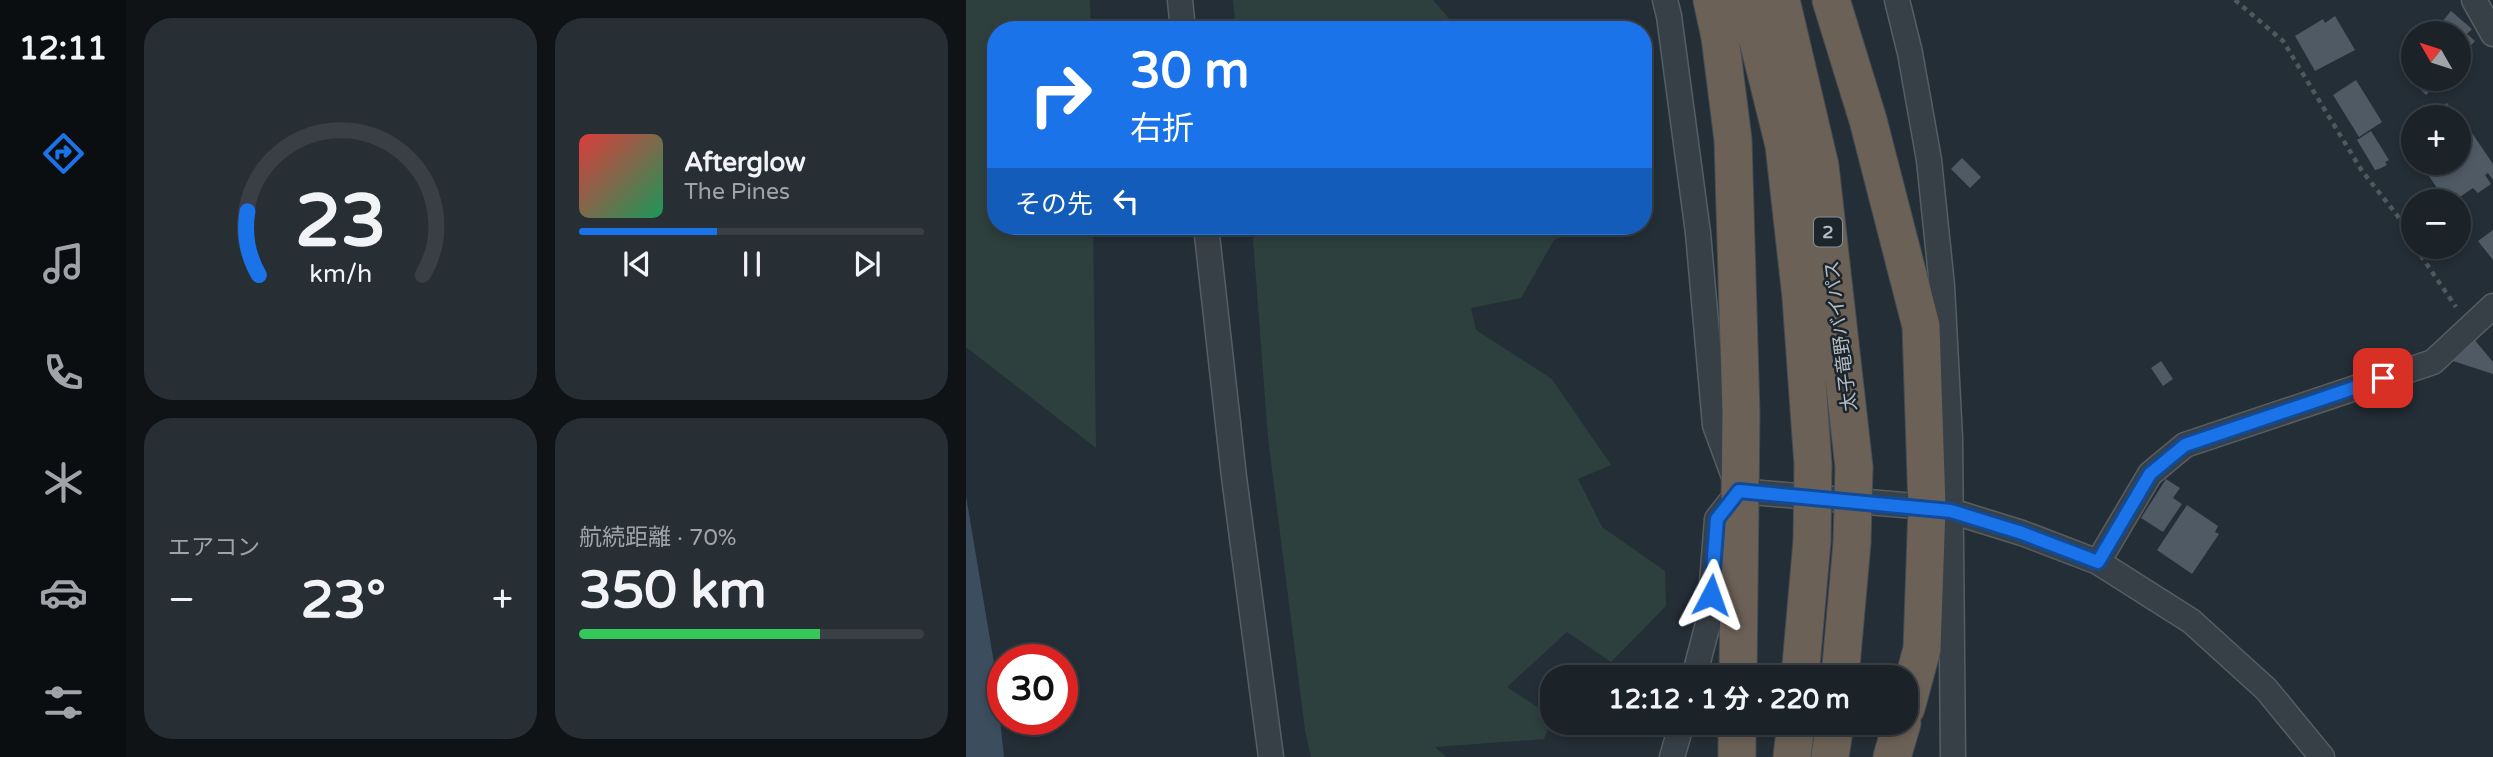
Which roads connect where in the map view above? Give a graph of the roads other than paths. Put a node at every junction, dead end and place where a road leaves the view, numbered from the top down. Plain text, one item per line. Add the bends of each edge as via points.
1 (1180, 0) edge
2 (1665, 0) edge
3 (1712, 0) edge
4 (1748, 0) edge
5 (1781, 0) edge
6 (1831, 0) edge
7 (1897, 0) edge
8 (2474, 0) edge
9 (1182, 21) edge
10 (2493, 34) edge
11 (1207, 235) edge
12 (2493, 306) edge
13 (1739, 491) junction
14 (1939, 509) junction
15 (2098, 562) junction
16 (1697, 665) edge
17 (1738, 665) edge
18 (1801, 665) edge
19 (1841, 665) edge
20 (1918, 665) edge
21 (1678, 735) edge
22 (1737, 735) edge
23 (1795, 735) edge
24 (1833, 735) edge
25 (1898, 735) edge
26 (1271, 757) edge
27 (1672, 757) edge
28 (1737, 757) edge
29 (1792, 757) edge
30 (1830, 757) edge
31 (1892, 757) edge
32 (1953, 757) edge
33 (2322, 757) edge

1 - 9 street
2 - 13 street via 1698,233 1715,425
3 - 13 highway via 1733,141
4 - 18 highway, 太子竜野バイパス / 2, bridge via 1784,145 1801,297 1813,465 1812,541
5 - 19 highway, 太子竜野バイパス / 2, bridge via 1820,166 1854,467
6 - 14 highway via 1868,120 1921,326
7 - 14 street via 1931,173 1942,286 1950,438
8 - 10 street
11 - 26 street
12 - 15 street via 2433,362 2185,445 2150,474
13 - 14 street
13 - 16 street via 1717,519 1709,620
13 - 17 highway
14 - 15 street
14 - 20 highway
14 - 32 street
15 - 33 street via 2191,621 2266,689
21 - 27 street
22 - 28 highway
23 - 29 highway
24 - 30 highway
25 - 31 highway

